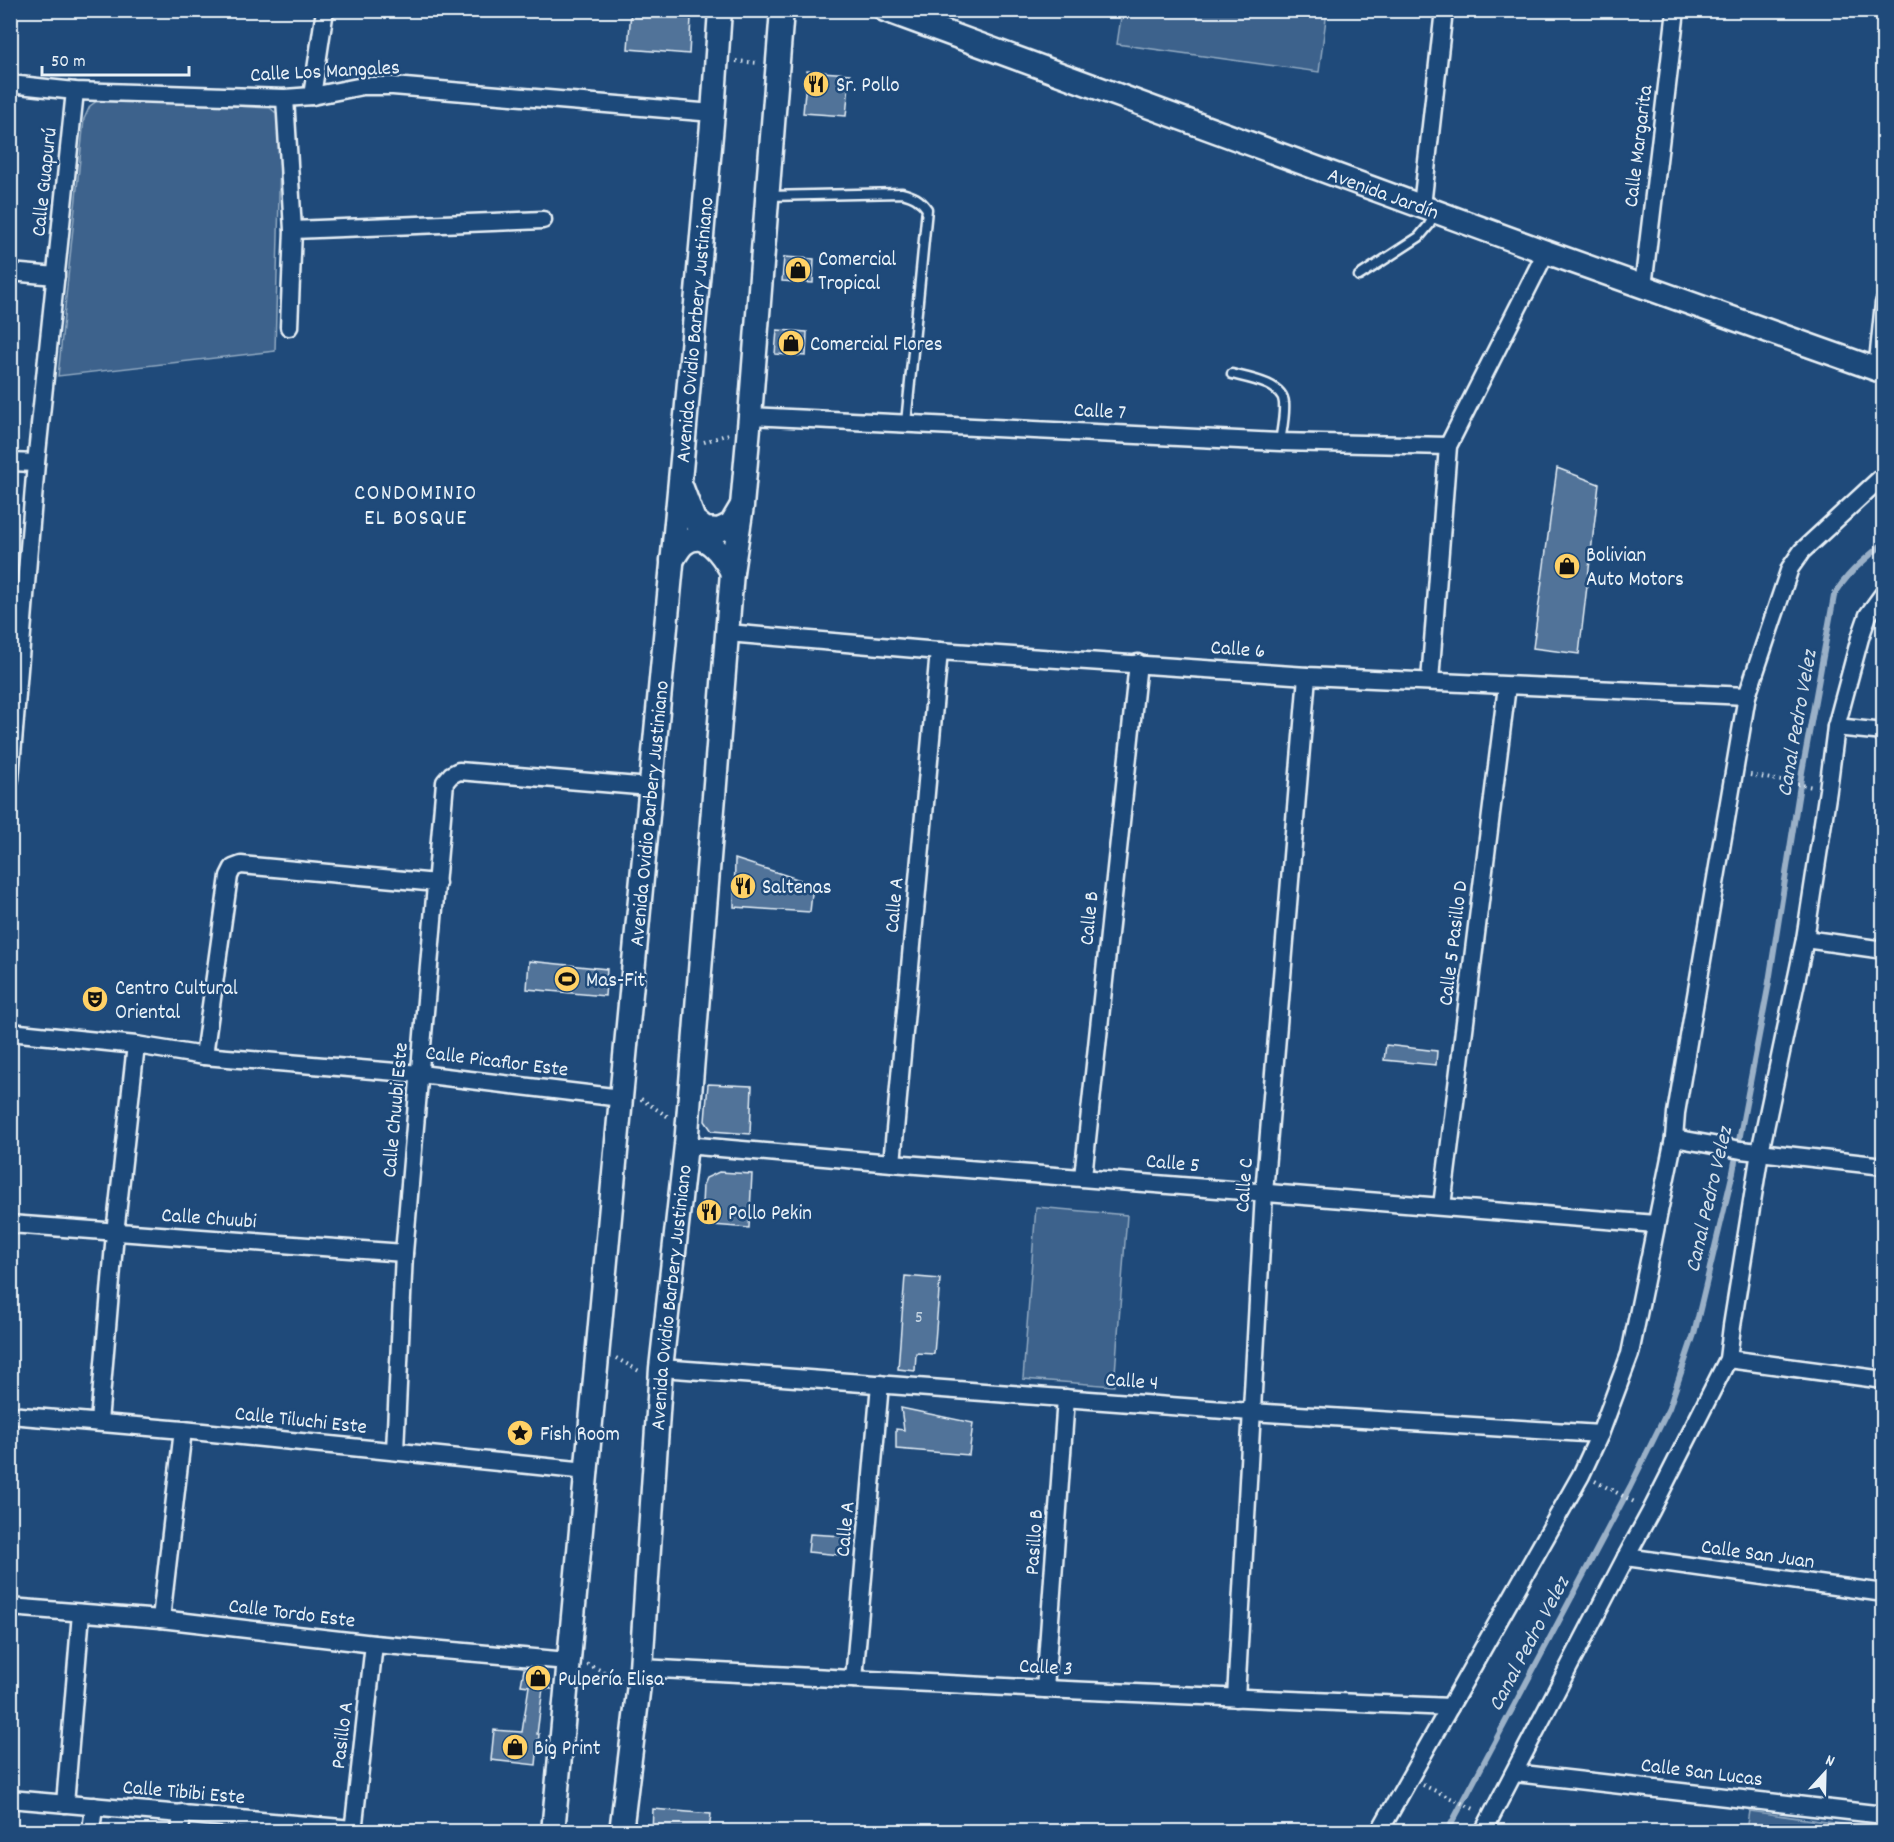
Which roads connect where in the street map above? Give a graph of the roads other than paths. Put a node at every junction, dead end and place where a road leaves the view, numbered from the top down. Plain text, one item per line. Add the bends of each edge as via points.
1 (325, 10) edge
2 (720, 10) edge
3 (782, 10) edge
4 (885, 10) edge
5 (1444, 10) edge
6 (1676, 10) edge
7 (10, 84) edge
8 (75, 91) junction
9 (312, 96) junction
10 (285, 98) junction
11 (713, 113) junction
12 (767, 196) junction
13 (1430, 209) junction
14 (543, 220) dead end
15 (293, 230) junction
16 (1546, 252) junction
17 (10, 272) edge
18 (56, 276) junction
19 (1359, 276) dead end
20 (1643, 287) junction
21 (1884, 303) edge
22 (289, 327) dead end
23 (1880, 371) edge
24 (1232, 374) dead end
25 (750, 422) junction
26 (906, 423) junction
27 (1280, 441) junction
28 (1448, 446) junction
29 (10, 462) edge
30 (36, 463) junction
31 (1884, 475) edge
32 (680, 480) junction
33 (742, 506) junction
34 (672, 560) junction
35 (732, 572) junction
36 (1884, 593) edge
37 (728, 633) junction
38 (939, 651) junction
39 (1138, 663) junction
40 (1307, 676) junction
41 (1430, 681) junction
42 (1507, 686) junction
43 (1747, 696) junction
44 (1836, 727) junction
45 (1884, 732) edge
46 (10, 779) edge
47 (650, 787) junction
48 (437, 883) junction
49 (1805, 939) junction
50 (1884, 950) edge
51 (10, 1032) edge
52 (136, 1046) junction
53 (204, 1056) junction
54 (420, 1074) junction
55 (621, 1092) junction
56 (687, 1137) junction
57 (1674, 1138) junction
58 (1760, 1152) junction
59 (892, 1163) junction
60 (1884, 1166) edge
61 (1083, 1177) junction
62 (1264, 1193) junction
63 (1442, 1206) junction
64 (10, 1224) edge
65 (1656, 1224) junction
66 (116, 1233) junction
67 (404, 1253) junction
68 (1728, 1359) junction
69 (661, 1375) junction
70 (1884, 1380) edge
71 (880, 1384) junction
72 (1066, 1398) junction
73 (1251, 1412) junction
74 (10, 1415) edge
75 (99, 1422) junction
76 (183, 1430) junction
77 (1600, 1434) junction
78 (395, 1451) junction
79 (587, 1471) junction
80 (1626, 1557) junction
81 (1884, 1593) edge
82 (10, 1607) edge
83 (81, 1613) junction
84 (161, 1619) junction
85 (374, 1644) junction
86 (568, 1658) junction
87 (640, 1678) junction
88 (854, 1679) junction
89 (1045, 1689) junction
90 (1236, 1698) junction
91 (1450, 1707) junction
92 (1515, 1773) junction
93 (10, 1799) edge
94 (65, 1804) junction
95 (94, 1806) junction
96 (182, 1813) junction
97 (1884, 1815) edge
98 (353, 1830) edge
99 (91, 1832) edge
100 (180, 1832) edge
101 (553, 1832) edge
102 (621, 1832) edge
103 (1379, 1832) edge
104 (1483, 1832) edge

1 - 9 street
2 - 11 main road, Avenida Ovidio Barbery Justiniano
3 - 12 main road, Avenida Ovidio Barbery Justiniano
4 - 13 main road, Avenida Jardín
5 - 13 street
6 - 20 street, Calle Margarita
7 - 8 street, Calle Los Mangales
8 - 10 street, Calle Los Mangales
8 - 18 street, Calle Guapurú
9 - 10 street, Calle Los Mangales
9 - 11 street, Calle Los Mangales via 363,86 393,86
10 - 15 street
11 - 32 main road, Avenida Ovidio Barbery Justiniano
12 - 25 main road, Avenida Ovidio Barbery Justiniano
12 - 26 lane via 902,193 915,197 927,209
13 - 16 main road, Avenida Jardín
13 - 19 lane via 1429,225 1419,237
14 - 15 street
15 - 22 street
16 - 20 main road, Avenida Jardín
16 - 28 street
17 - 18 street
18 - 30 street, Calle Guapurú
20 - 23 main road, Avenida Jardín
21 - 23 street
24 - 27 lane via 1259,381 1283,396
25 - 26 street, Calle 7
25 - 33 main road, Avenida Ovidio Barbery Justiniano
26 - 27 street, Calle 7
27 - 28 street, Calle 7
28 - 41 street
29 - 30 street
30 - 46 street, Calle Guapurú
31 - 43 street via 1802,551 1790,568
32 - 33 main road via 694,520 705,529 719,530 731,524
32 - 34 main road, Avenida Ovidio Barbery Justiniano
33 - 35 main road, Avenida Ovidio Barbery Justiniano
34 - 35 main road via 692,539 704,540 723,556
34 - 47 main road, Avenida Ovidio Barbery Justiniano
35 - 37 main road, Avenida Ovidio Barbery Justiniano
36 - 44 street via 1868,615
37 - 38 street, Calle 6
37 - 56 main road, Avenida Ovidio Barbery Justiniano
38 - 39 street, Calle 6
38 - 59 street, Calle A
39 - 40 street, Calle 6
39 - 61 street, Calle B
40 - 41 street, Calle 6
40 - 62 street, Calle C
41 - 42 street, Calle 6
42 - 43 street, Calle 6
42 - 63 street, Calle 5 Pasillo D
43 - 57 street
44 - 45 street
44 - 49 street
47 - 48 street, Calle Chuubi Este via 459,771 445,782
47 - 55 main road, Avenida Ovidio Barbery Justiniano
48 - 53 street via 233,868
48 - 54 street, Calle Chuubi Este
49 - 50 street
49 - 58 street
51 - 52 street, Calle Picaflor Este
52 - 53 street, Calle Picaflor Este
52 - 66 street
53 - 54 street, Calle Picaflor Este
54 - 55 street, Calle Picaflor Este
54 - 67 street, Calle Chuubi Este
55 - 79 main road, Avenida Ovidio Barbery Justiniano
56 - 59 street, Calle 5
56 - 69 main road, Avenida Ovidio Barbery Justiniano
57 - 58 street
57 - 65 street
58 - 60 street
58 - 68 street
59 - 61 street, Calle 5
61 - 62 street, Calle 5
62 - 63 street, Calle 5
62 - 73 street, Calle C
63 - 65 street, Calle 5
64 - 66 street, Calle Chuubi
65 - 77 street via 1630,1354
66 - 67 street, Calle Chuubi
66 - 75 street
67 - 78 street, Calle Chuubi Este
68 - 70 street
68 - 80 street
69 - 71 street, Calle 4
69 - 87 main road, Avenida Ovidio Barbery Justiniano
71 - 72 street, Calle 4
71 - 88 street, Calle A
72 - 73 street, Calle 4
72 - 89 street, Pasillo B
73 - 77 street, Calle 4
73 - 90 street, Calle C
74 - 75 street, Calle Tiluchi Este
75 - 76 street, Calle Tiluchi Este
76 - 78 street, Calle Tiluchi Este
76 - 84 street
77 - 91 street via 1581,1475
78 - 79 street, Calle Tiluchi Este
79 - 86 main road, Avenida Ovidio Barbery Justiniano
80 - 81 street, Calle San Juan
80 - 92 street
82 - 83 street, Calle Tordo Este
83 - 84 street, Calle Tordo Este
83 - 94 street
84 - 85 street, Calle Tordo Este
85 - 86 street, Calle Tordo Este
85 - 98 street, Pasillo A
86 - 101 main road, Avenida Ovidio Barbery Justiniano
87 - 88 street, Calle 3
87 - 102 main road, Avenida Ovidio Barbery Justiniano
88 - 89 street, Calle 3
89 - 90 street, Calle 3
90 - 91 street, Calle 3
91 - 103 street
92 - 97 street, Calle San Lucas
92 - 104 street
93 - 94 street, Calle Tibibi Este
94 - 95 street, Calle Tibibi Este
95 - 96 street, Calle Tibibi Este
95 - 99 street
96 - 98 street, Calle Tibibi Este
96 - 100 street

